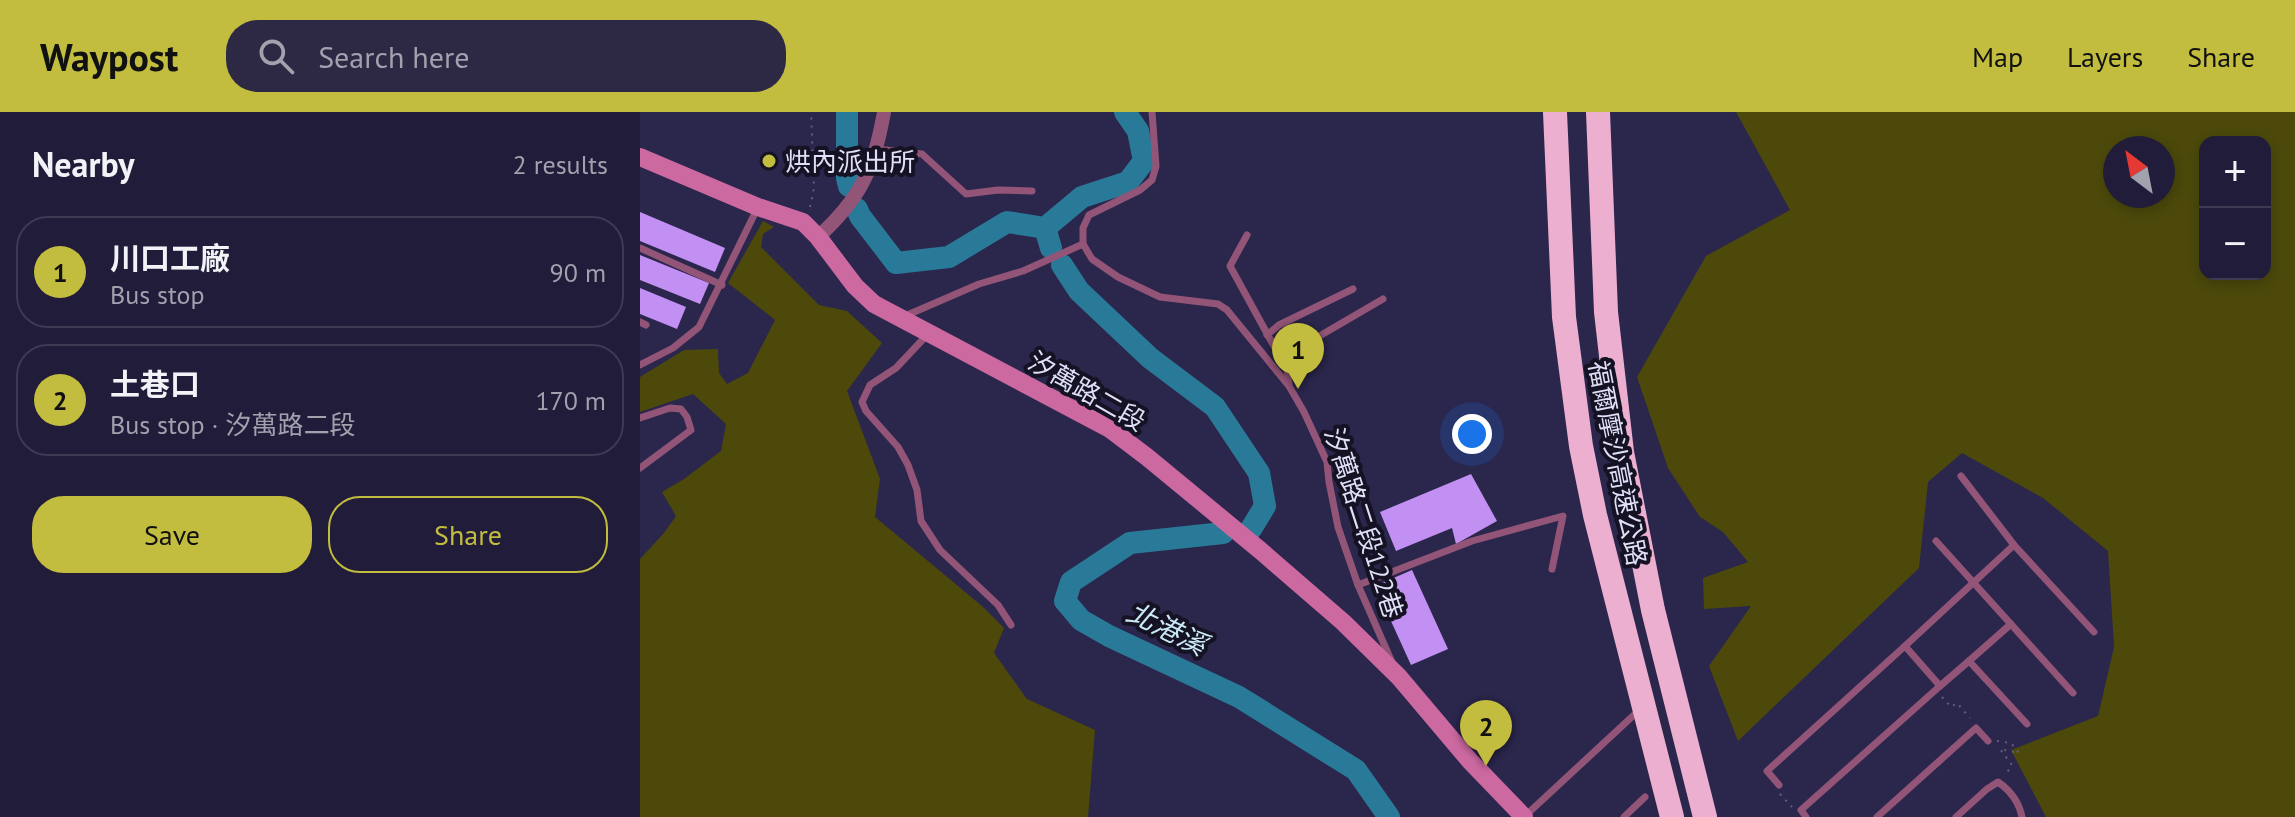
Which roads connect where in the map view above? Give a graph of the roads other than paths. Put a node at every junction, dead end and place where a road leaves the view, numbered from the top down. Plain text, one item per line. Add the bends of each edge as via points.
1 (884, 112) edge
2 (1152, 112) edge
3 (1555, 112) edge
4 (1598, 112) edge
5 (877, 149) junction
6 (640, 157) edge
7 (1032, 191) dead end
8 (758, 207) junction
9 (1247, 235) dead end
10 (818, 237) junction
11 (1083, 244) junction
12 (640, 248) edge
13 (722, 285) junction
14 (1353, 289) dead end
15 (1383, 299) dead end
16 (899, 318) junction
17 (929, 334) junction
18 (1267, 335) junction
19 (1280, 359) junction
20 (640, 365) edge
21 (1289, 386) junction
22 (640, 418) edge
23 (640, 468) edge
24 (1961, 476) dead end
25 (1936, 541) dead end
26 (2014, 545) junction
27 (1552, 569) dead end
28 (1974, 582) junction
29 (1358, 585) junction
30 (2011, 624) junction
31 (1011, 625) dead end
32 (2094, 632) dead end
33 (1905, 646) junction
34 (1969, 661) junction
35 (1399, 677) junction
36 (1938, 688) junction
37 (2073, 693) dead end
38 (1635, 714) dead end
39 (2027, 724) dead end
40 (1988, 741) road end
41 (1779, 785) road end
42 (1645, 797) dead end
43 (1799, 814) edge
44 (1524, 817) edge
45 (1624, 817) edge
46 (1672, 817) edge
47 (1705, 817) edge
48 (1877, 817) edge
49 (1956, 817) edge
50 (2022, 817) edge

1 - 5 street
2 - 11 lane via 1152,180 1089,215
3 - 46 highway, 福爾摩沙高速公路 via 1564,317 1581,446
4 - 47 highway, 福爾摩沙高速公路 via 1606,312 1622,452 1653,610
5 - 7 lane via 922,154 966,194
5 - 10 street via 864,182
6 - 8 street, 汐萬路二段
8 - 10 street, 汐萬路二段 via 803,222
8 - 13 lane
9 - 18 lane via 1230,266
10 - 16 street, 汐萬路二段 via 855,286
11 - 16 lane
11 - 21 lane, 汐萬路二段122巷 via 1092,259 1118,277 1160,297 1218,304 1227,310
12 - 13 lane
13 - 20 lane via 699,327
14 - 18 lane
15 - 19 lane
16 - 17 street, 汐萬路二段
17 - 31 lane via 896,368 870,385 862,402 908,465 921,521 940,550 998,605
17 - 35 street, 汐萬路二段 via 1110,429 1261,551
18 - 19 lane
19 - 21 lane
21 - 29 lane, 汐萬路二段122巷 via 1327,462 1338,527
22 - 23 lane via 681,409 691,430
24 - 26 lane
25 - 28 lane
26 - 28 lane
26 - 32 lane
27 - 29 lane via 1563,516 1472,541
28 - 30 lane
28 - 33 lane
29 - 35 lane, 汐萬路二段122巷
30 - 34 lane
30 - 37 lane
33 - 36 lane
33 - 41 lane via 1767,771
34 - 36 lane
34 - 39 lane
35 - 44 street, 汐萬路二段
36 - 43 lane
38 - 44 lane
40 - 48 lane via 1976,728
42 - 45 lane
49 - 50 lane via 1998,782 2019,805

